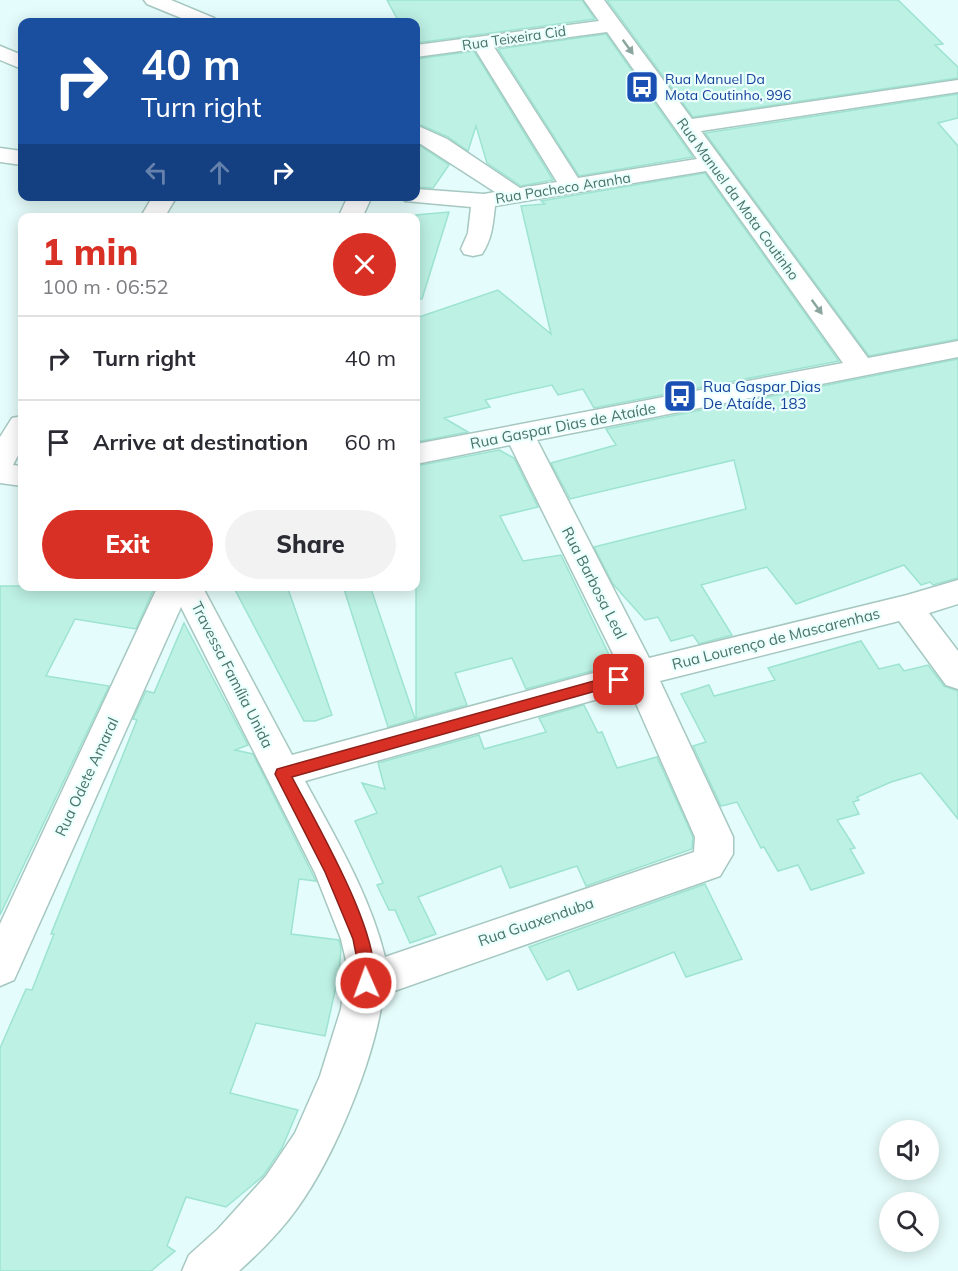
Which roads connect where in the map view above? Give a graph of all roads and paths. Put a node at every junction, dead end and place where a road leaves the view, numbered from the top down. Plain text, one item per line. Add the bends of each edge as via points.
1 (154, 0) edge
2 (594, 0) edge
3 (197, 18) edge
4 (612, 25) junction
5 (481, 43) junction
6 (420, 51) edge
7 (0, 52) edge
8 (18, 61) edge
9 (958, 86) edge
10 (686, 127) junction
11 (420, 134) edge
12 (712, 163) junction
13 (572, 187) junction
14 (420, 196) edge
15 (516, 196) junction
16 (484, 201) junction
17 (473, 249) dead end
18 (958, 349) edge
19 (861, 368) junction
20 (18, 432) edge
21 (519, 434) junction
22 (420, 453) edge
23 (0, 461) edge
24 (0, 473) edge
25 (18, 475) edge
26 (172, 591) edge
27 (189, 591) edge
28 (958, 592) edge
29 (908, 607) junction
30 (640, 674) junction
31 (958, 676) edge
32 (282, 774) junction
33 (707, 864) joint
34 (0, 967) edge
35 (366, 983) junction
36 (205, 1271) edge

1 - 3 street
2 - 4 street, Rua Manuel da Mota Coutinho
4 - 5 street, Rua Teixeira Cid
4 -> 10 street, Rua Manuel da Mota Coutinho
5 - 6 street, Rua Teixeira Cid
5 - 13 street
7 - 8 street
9 - 10 street
10 - 12 street, Rua Manuel da Mota Coutinho
11 - 15 street
12 - 13 street, Rua Pacheco Aranha
12 -> 19 street, Rua Manuel da Mota Coutinho
13 - 15 street, Rua Pacheco Aranha
14 - 16 street, Rua Pacheco Aranha
15 - 16 street, Rua Pacheco Aranha
16 - 17 street via 480,233
18 - 19 street, Rua Gaspar Dias de Ataíde
19 - 21 street, Rua Gaspar Dias de Ataíde
20 - 23 street
21 - 22 street, Rua Gaspar Dias de Ataíde
21 - 30 street, Rua Barbosa Leal
24 - 25 street
26 - 34 street, Rua Odete Amaral
27 - 32 street, Travessa Família Unida
28 - 29 street, Rua Lourenço de Mascarenhas
29 - 30 street, Rua Lourenço de Mascarenhas
29 - 31 street
30 - 32 street, Rua Lourenço de Mascarenhas
30 - 33 street, Rua Barbosa Leal via 714,837 714,854
32 - 35 street, Travessa Família Unida via 332,869 362,939
33 - 35 street, Rua Guaxenduba
35 - 36 street, Travessa Família Unida via 340,1079 310,1148 282,1192

